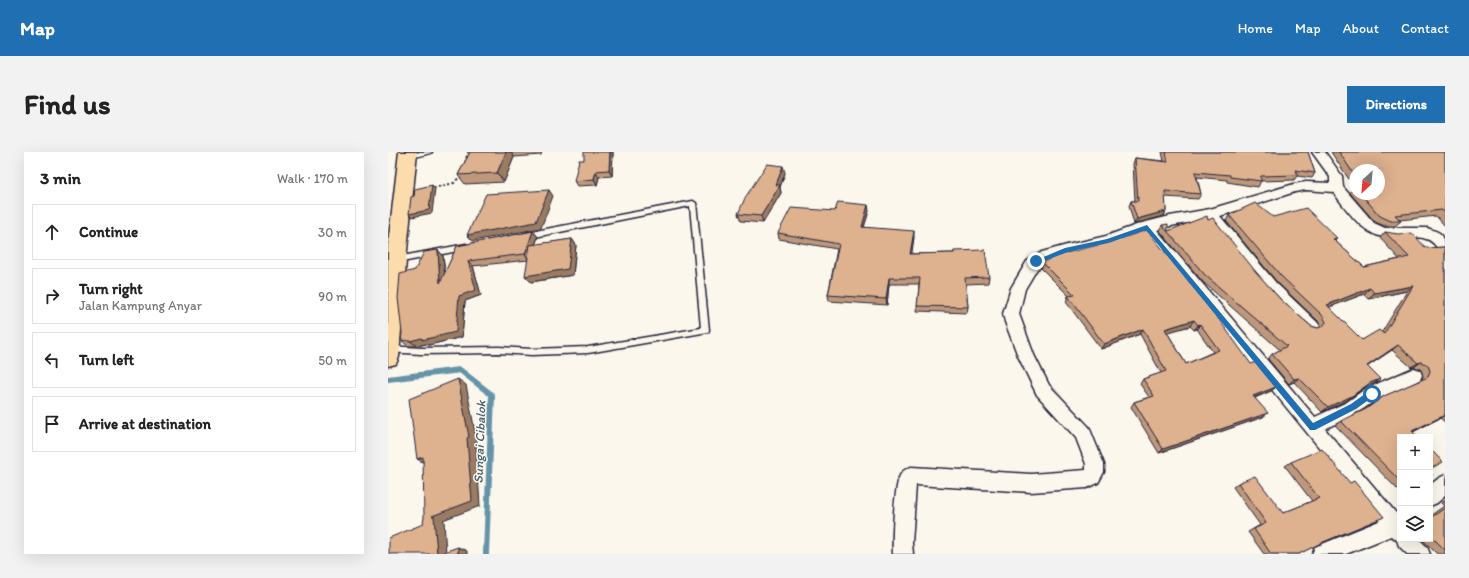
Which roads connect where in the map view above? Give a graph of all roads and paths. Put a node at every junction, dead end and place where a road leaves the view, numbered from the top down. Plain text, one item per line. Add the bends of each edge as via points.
1 (429, 152) edge
2 (468, 152) edge
3 (1318, 152) edge
4 (407, 154) edge
5 (464, 164) edge
6 (463, 170) edge
7 (432, 188) edge
8 (1337, 188) junction
9 (1211, 214) junction
10 (1147, 227) junction
11 (517, 237) edge
12 (472, 246) edge
13 (1445, 248) edge
14 (396, 260) junction
15 (1312, 326) edge
16 (388, 353) edge
17 (1414, 376) dead end
18 (1312, 427) junction
19 (1445, 484) edge
20 (1433, 494) edge
21 (1397, 526) edge
22 (1397, 530) edge
23 (1410, 542) edge
24 (903, 554) edge
25 (1322, 554) edge
26 (1420, 554) edge

1 - 4 lane
2 - 5 path
3 - 8 street via 1336,176
4 - 14 highway
6 - 7 path via 454,183
8 - 9 street via 1306,186
8 - 13 street via 1374,230 1388,233 1427,233 1437,238
9 - 10 street
9 - 15 street via 1286,304
10 - 18 street
10 - 24 street via 1036,261 1018,288 1011,314 1026,356 1043,390 1083,433 1095,472 1087,479 1031,483 911,476 908,480
11 - 16 lane via 693,204 705,330 588,350
12 - 14 lane
14 - 16 highway
17 - 18 street via 1372,394 1354,407
18 - 21 street
19 - 20 street
22 - 25 street
23 - 26 street

